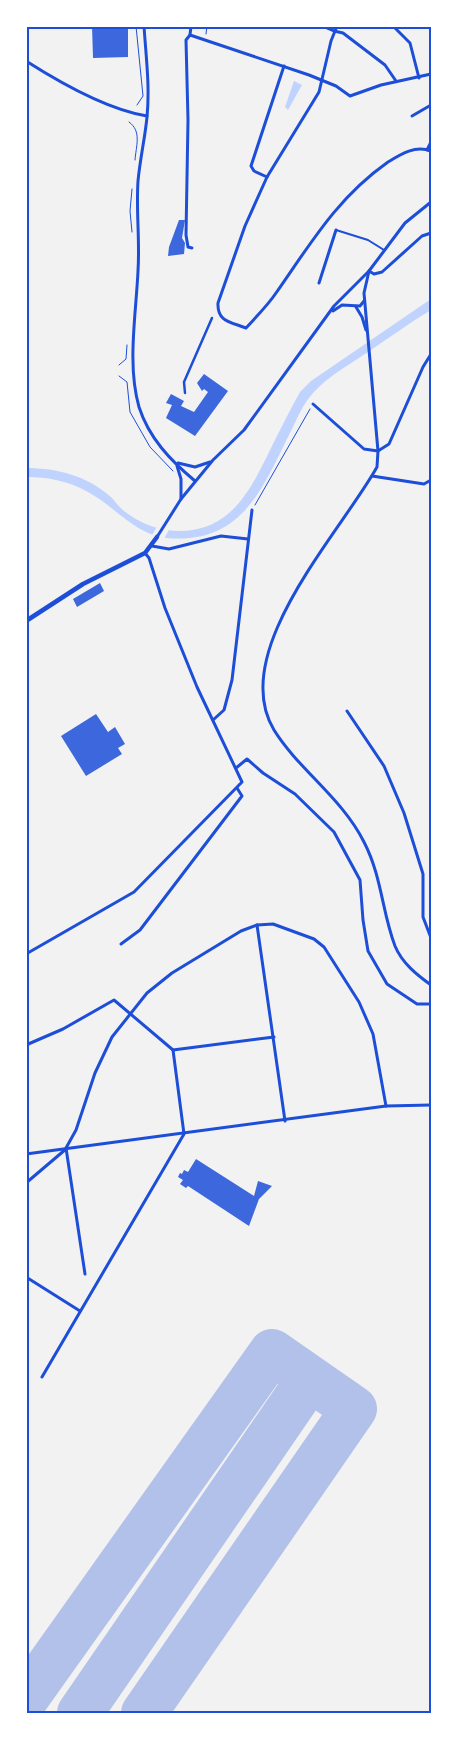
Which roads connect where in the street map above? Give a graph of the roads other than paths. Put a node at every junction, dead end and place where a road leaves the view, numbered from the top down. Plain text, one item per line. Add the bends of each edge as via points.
1 (144, 26) edge
2 (191, 26) edge
3 (322, 26) edge
4 (337, 26) edge
5 (393, 26) edge
6 (334, 31) junction
7 (190, 35) junction
8 (26, 61) edge
9 (284, 66) junction
10 (431, 74) edge
11 (420, 78) junction
12 (323, 80) junction
13 (396, 81) junction
14 (431, 105) edge
15 (147, 116) junction
16 (412, 116) dead end
17 (431, 142) edge
18 (429, 151) edge
19 (267, 178) junction
20 (431, 202) edge
21 (336, 230) joint
22 (431, 233) edge
23 (192, 248) dead end
24 (384, 250) junction
25 (369, 271) junction
26 (320, 283) dead end
27 (352, 289) junction
28 (364, 293) junction
29 (347, 294) junction
30 (365, 299) junction
31 (350, 305) junction
32 (356, 307) junction
33 (331, 313) junction
34 (212, 318) dead end
35 (367, 336) junction
36 (431, 354) edge
37 (185, 393) dead end
38 (313, 404) road end
39 (378, 451) junction
40 (213, 460) junction
41 (175, 462) junction
42 (372, 476) junction
43 (431, 480) edge
44 (195, 481) junction
45 (181, 499) junction
46 (252, 510) road end
47 (158, 538) joint
48 (248, 539) junction
49 (152, 546) junction
50 (145, 553) junction
51 (26, 621) edge
52 (347, 711) dead end
53 (213, 720) junction
54 (236, 768) junction
55 (237, 788) junction
56 (257, 925) junction
57 (431, 938) edge
58 (121, 944) dead end
59 (26, 954) edge
60 (431, 985) edge
61 (431, 1004) edge
62 (129, 1014) junction
63 (274, 1037) junction
64 (26, 1045) edge
65 (173, 1050) junction
66 (386, 1106) junction
67 (431, 1106) edge
68 (284, 1121) junction
69 (184, 1134) junction
70 (66, 1148) junction
71 (26, 1154) edge
72 (26, 1183) edge
73 (85, 1274) dead end
74 (26, 1277) edge
75 (80, 1311) junction
76 (42, 1376) dead end

1 - 15 street via 149,80
2 - 7 street
3 - 6 street
4 - 6 street
5 - 11 street via 410,43
6 - 12 street
6 - 13 street via 385,65
7 - 9 street
7 - 23 street via 186,40 186,235 188,246
8 - 15 street via 54,79 132,114
9 - 12 street
9 - 19 street via 251,166
10 - 11 street
11 - 13 street
12 - 13 street via 350,96
12 - 19 street
14 - 16 street
15 - 41 street via 138,180 140,251 134,384 139,406 153,438
17 - 18 street
18 - 19 street via 408,151 399,155 349,194 324,222 275,295 246,328 220,317 218,303 245,226
20 - 24 street via 410,218
21 - 24 lane via 368,240
21 - 26 street
22 - 25 street via 422,236 382,272 374,274
24 - 25 street
25 - 27 street
25 - 28 street
27 - 28 street
27 - 29 street
28 - 30 street
29 - 31 street
29 - 33 street
30 - 32 street
30 - 35 street
31 - 32 street
31 - 33 street via 342,305
32 - 35 street
33 - 40 street via 244,430
34 - 37 street via 184,382
35 - 39 street
36 - 39 street via 389,444
38 - 39 street via 364,449
39 - 42 street
40 - 41 street via 195,467
40 - 44 street
41 - 44 street
41 - 45 street via 181,479
42 - 43 street via 424,484
42 - 60 street via 321,549 279,624 264,666 263,697 281,740 356,827 374,862 396,947 412,971
44 - 45 street
45 - 47 street
46 - 48 street
47 - 49 street
48 - 49 street via 221,536 169,549
48 - 53 street via 232,680 224,710
49 - 50 street
50 - 51 street via 82,584
50 - 53 street
52 - 57 street via 384,766 404,813 423,874 423,917
53 - 54 street
54 - 55 street via 242,782
54 - 61 street via 247,759 296,794 334,832 360,880 368,951 386,984 417,1004
55 - 58 street via 242,796 227,817 140,930
55 - 59 street via 134,892
56 - 62 street via 241,931 172,973 147,993
56 - 63 street
56 - 66 street via 273,924 314,939 324,947 359,1002 373,1034
62 - 64 street via 114,1000 63,1030
62 - 65 street
62 - 70 street via 112,1037 95,1072 76,1130
63 - 65 street
63 - 68 street
65 - 69 street
66 - 67 street
66 - 68 street
68 - 69 street
69 - 70 street
69 - 75 street
70 - 71 street
70 - 72 street
70 - 73 street
74 - 75 street
75 - 76 street

